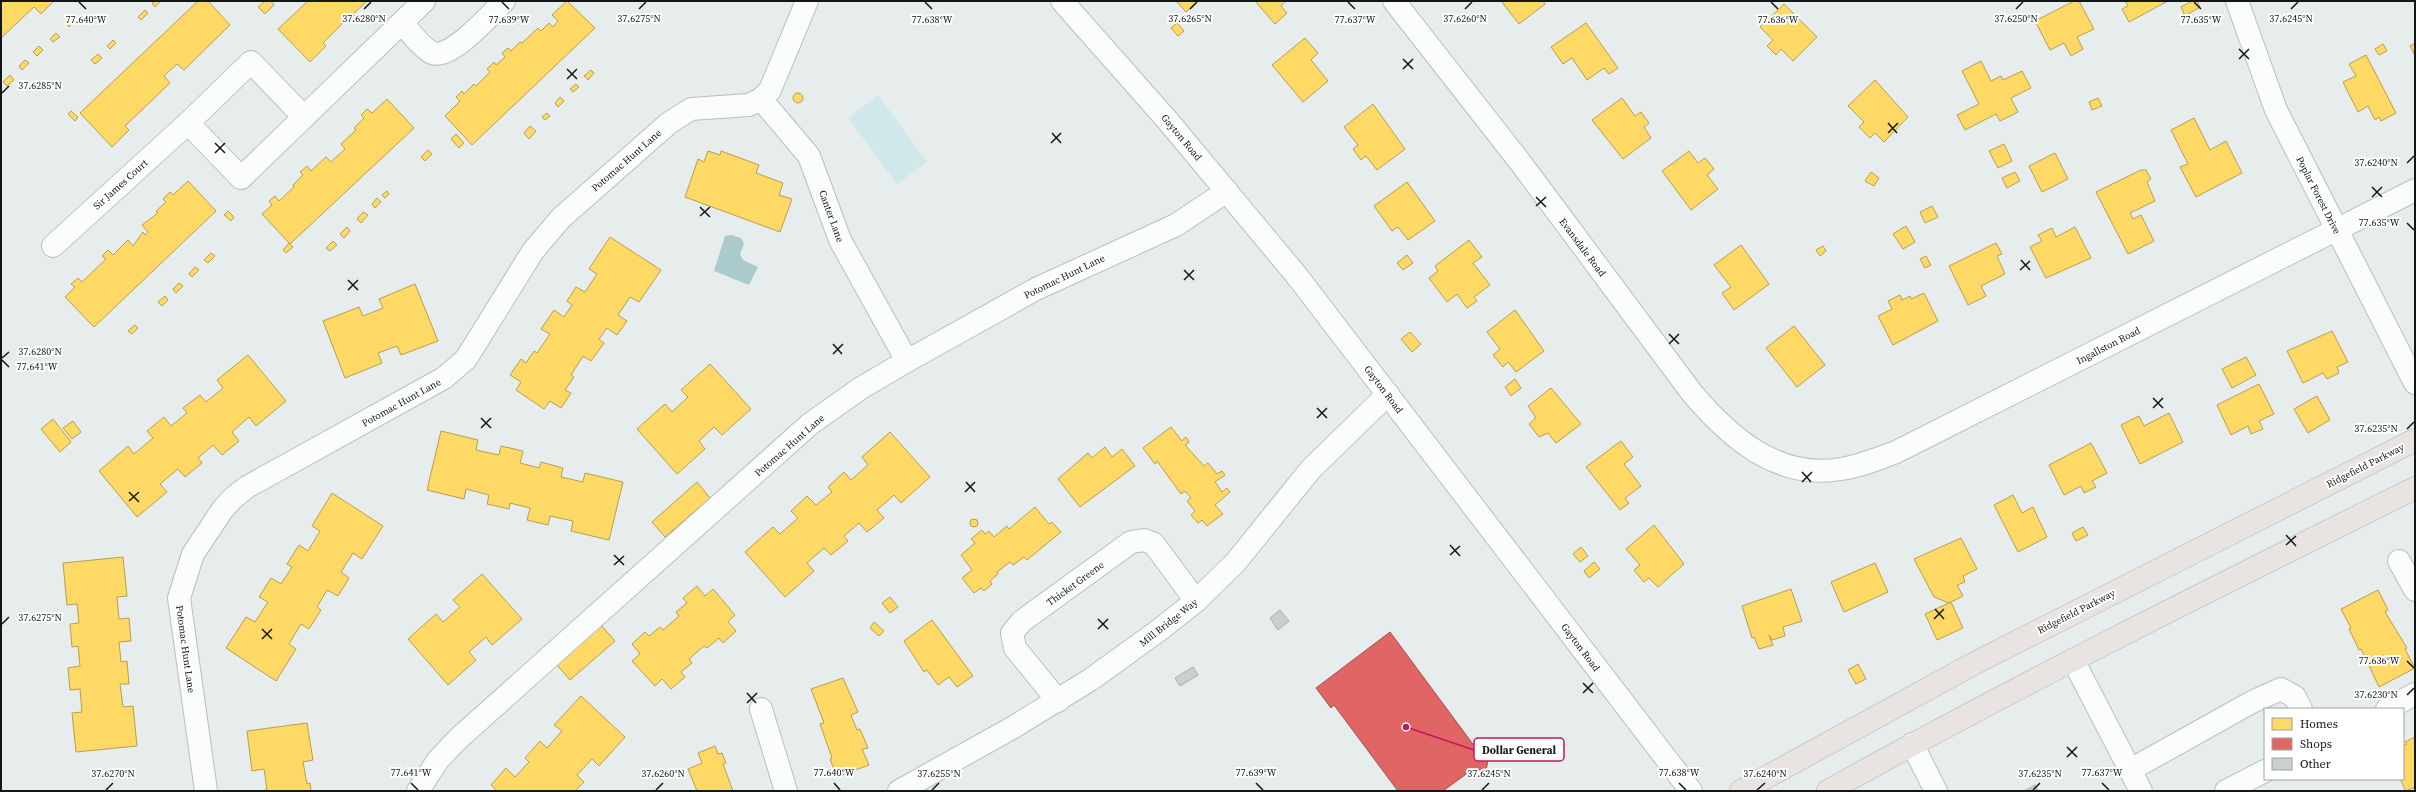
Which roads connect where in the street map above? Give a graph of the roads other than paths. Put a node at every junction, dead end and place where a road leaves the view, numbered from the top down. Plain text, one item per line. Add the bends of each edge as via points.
1 (424, 1) edge
2 (504, 1) edge
3 (807, 1) edge
4 (1062, 1) edge
5 (1394, 1) edge
6 (2237, 1) edge
7 (402, 22) junction
8 (761, 99) junction
9 (304, 117) junction
10 (188, 123) junction
11 (1227, 190) junction
12 (2415, 190) edge
13 (2336, 229) junction
14 (53, 246) dead end
15 (907, 361) junction
16 (2415, 383) edge
17 (1388, 394) junction
18 (2415, 440) edge
19 (1793, 468) joint
20 (2415, 488) edge
21 (2399, 560) dead end
22 (2415, 590) edge
23 (1196, 601) junction
24 (2073, 660) junction
25 (2415, 694) edge
26 (1058, 701) junction
27 (2300, 708) edge
28 (2388, 708) edge
29 (761, 710) dead end
30 (1912, 744) junction
31 (2130, 770) junction
32 (2264, 772) edge
33 (206, 791) edge
34 (418, 791) edge
35 (786, 791) edge
36 (899, 791) edge
37 (1691, 791) edge
38 (1741, 791) edge
39 (1828, 791) edge
40 (1936, 791) edge
41 (2140, 791) edge
42 (2226, 791) edge

1 - 7 street
2 - 7 street via 460,43 441,54 433,53 426,48
3 - 8 street via 770,90
4 - 11 street, Gayton Road
5 - 19 street, Evansdale Road via 1520,162 1711,415 1742,444
6 - 13 street, Poplar Forest Drive via 2276,110
7 - 9 street
8 - 15 street, Canter Lane via 809,156 840,240
8 - 33 street, Potomac Hunt Lane via 749,105 691,109 669,123 549,230 533,251 466,359 449,374 247,487 223,509 193,554 179,598
9 - 10 street via 241,178
9 - 10 street, Sir James Court via 251,62
10 - 14 street, Sir James Court
11 - 15 street, Potomac Hunt Lane via 1176,225 1036,289
11 - 17 street, Gayton Road
12 - 13 street, Ingallston Road
13 - 16 street, Poplar Forest Drive
13 - 19 street, Ingallston Road via 1896,452 1840,469 1810,471
15 - 34 street, Potomac Hunt Lane via 861,388 810,424 458,740 438,760
17 - 23 street, Mill Bridge Way via 1310,469 1240,557
17 - 37 street, Gayton Road
18 - 38 main road, Ridgefield Parkway via 1975,663
20 - 24 main road
21 - 22 street
23 - 26 street, Mill Bridge Way via 1152,636
23 - 26 street, Thicket Greene via 1154,544 1144,540 1130,542 1022,620 1012,633 1015,648
24 - 30 main road
24 - 31 street
25 - 28 street
26 - 36 street, Mill Bridge Way
27 - 31 street via 2295,697 2282,689 2252,702
29 - 35 street
30 - 39 main road
30 - 40 street
31 - 41 street
32 - 42 street

